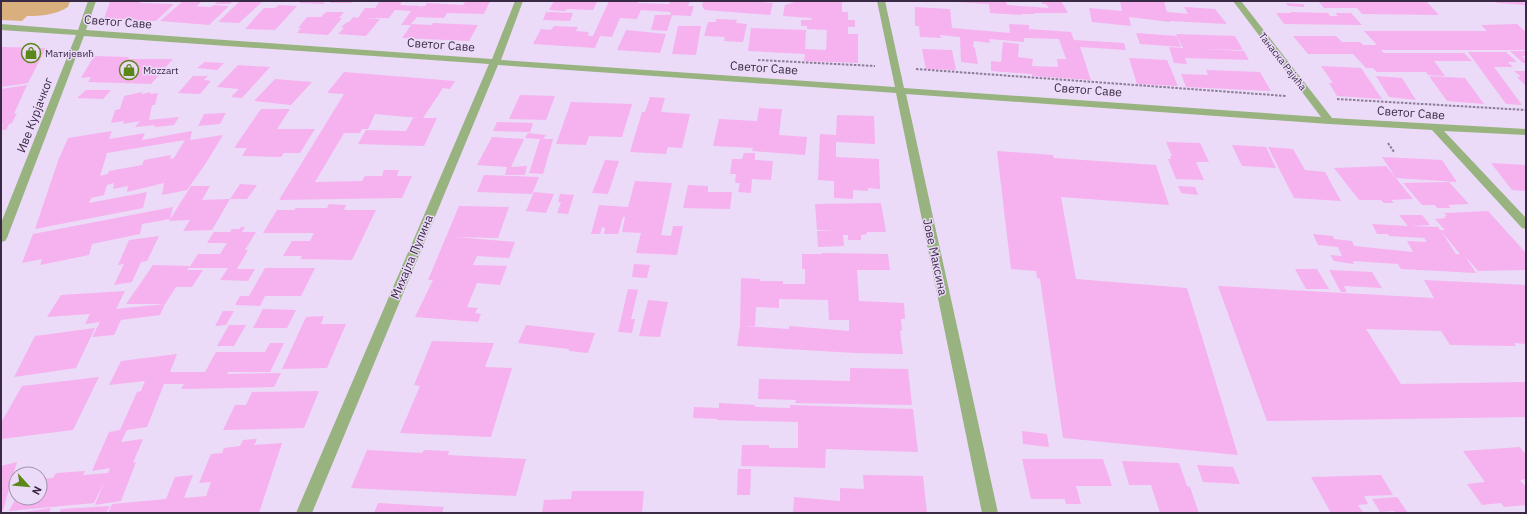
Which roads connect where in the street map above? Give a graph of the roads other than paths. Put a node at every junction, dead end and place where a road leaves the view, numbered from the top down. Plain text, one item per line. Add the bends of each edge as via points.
1 (92, 1) edge
2 (520, 1) edge
3 (881, 1) edge
4 (1237, 1) edge
5 (1, 27) edge
6 (81, 33) junction
7 (495, 62) junction
8 (900, 90) junction
9 (1329, 121) junction
10 (1435, 127) junction
11 (1526, 132) edge
12 (1526, 225) edge
13 (1, 238) edge
14 (304, 513) edge
15 (990, 513) edge

1 - 6 street, Иве Курјачког
2 - 7 street, Михајла Пупина
3 - 8 street, Јове Максина
4 - 9 street, Танаска Рајића
5 - 6 street, Светог Саве
6 - 7 street, Светог Саве
6 - 13 street, Иве Курјачког
7 - 8 street, Светог Саве
7 - 14 street, Михајла Пупина
8 - 9 street, Светог Саве
8 - 15 street, Јове Максина
9 - 10 street, Светог Саве
10 - 11 street, Светог Саве
10 - 12 street

